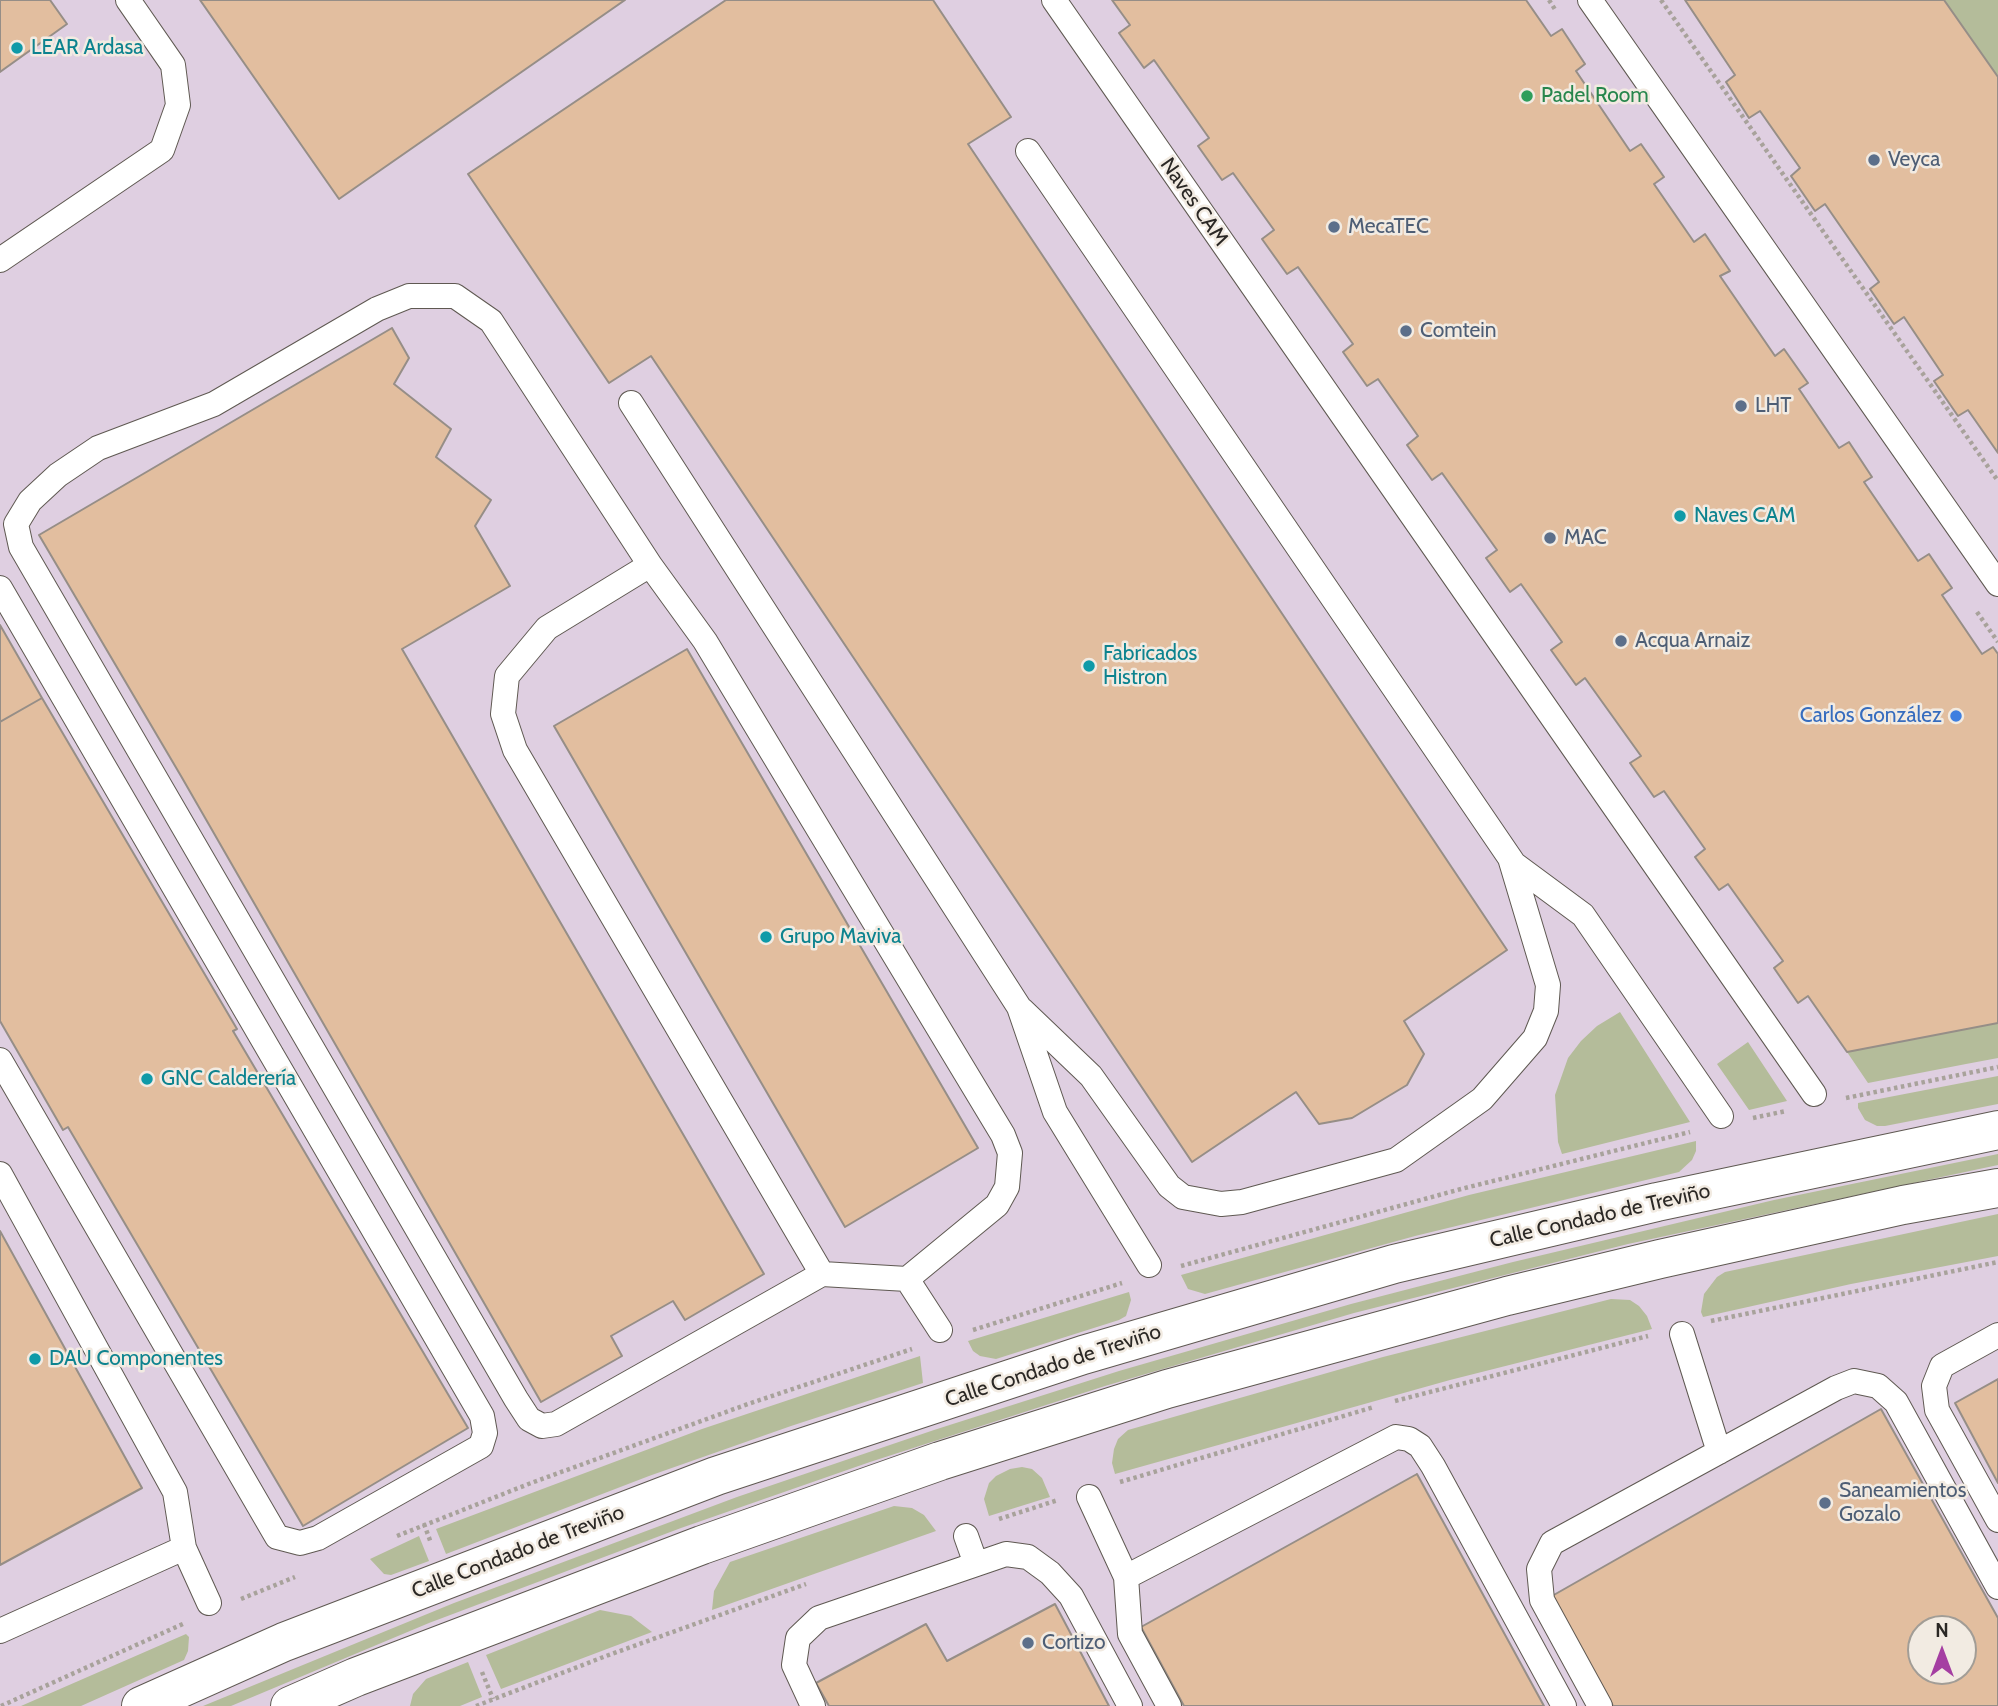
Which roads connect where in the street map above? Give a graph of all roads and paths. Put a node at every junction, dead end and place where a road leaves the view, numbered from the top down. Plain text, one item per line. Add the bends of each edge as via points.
1 (128, 0) edge
2 (1054, 0) edge
3 (1590, 0) edge
4 (1661, 0) edge
5 (1028, 151) dead end
6 (0, 260) edge
7 (631, 403) dead end
8 (1998, 481) edge
9 (649, 565) junction
10 (1998, 584) edge
11 (0, 588) edge
12 (1510, 858) junction
13 (1019, 1007) junction
14 (0, 1060) edge
15 (1998, 1067) edge
16 (1814, 1094) dead end
17 (1845, 1098) dead end
18 (1793, 1109) dead end
19 (1721, 1116) dead end
20 (1753, 1118) dead end
21 (1697, 1130) dead end
22 (1998, 1130) edge
23 (0, 1174) edge
24 (1998, 1188) edge
25 (1998, 1262) edge
26 (1149, 1265) dead end
27 (1179, 1267) dead end
28 (822, 1274) junction
29 (907, 1279) junction
30 (1127, 1282) dead end
31 (1704, 1322) dead end
32 (940, 1330) dead end
33 (969, 1331) dead end
34 (1682, 1334) dead end
35 (1653, 1335) dead end
36 (1998, 1335) edge
37 (917, 1348) dead end
38 (1388, 1403) dead end
39 (1375, 1407) dead end
40 (1719, 1452) junction
41 (1112, 1484) dead end
42 (1089, 1497) dead end
43 (1063, 1499) dead end
44 (1998, 1520) edge
45 (988, 1522) dead end
46 (966, 1536) dead end
47 (391, 1538) dead end
48 (184, 1548) junction
49 (976, 1564) junction
50 (304, 1573) dead end
51 (1126, 1577) junction
52 (807, 1584) dead end
53 (1998, 1587) edge
54 (209, 1602) dead end
55 (235, 1602) dead end
56 (187, 1622) dead end
57 (0, 1631) edge
58 (1, 1706) edge
59 (141, 1706) edge
60 (290, 1706) edge
61 (476, 1706) edge
62 (813, 1706) edge
63 (1130, 1706) edge
64 (1169, 1706) edge
65 (1564, 1706) edge
66 (1600, 1706) edge

1 - 6 lane via 173,65 178,105 162,150
2 - 16 lane, Naves CAM
3 - 10 lane
4 - 8 path
5 - 12 lane
7 - 13 lane
9 - 28 lane via 547,628 507,676 503,714 515,750
9 - 28 lane via 491,321 455,296 409,296 377,309 214,404 98,448 58,475 30,501 16,524 20,547 528,1419 542,1426 556,1424
9 - 29 lane via 705,641 1010,1153 1007,1187 997,1205
11 - 14 lane via 482,1416 485,1433 481,1446 321,1546 277,1537
12 - 13 lane via 1548,985 1546,1012 1535,1038 1482,1099 1396,1160 1242,1202 1221,1204 1183,1197 1170,1186 1091,1076
12 - 19 lane via 1583,915
13 - 26 lane via 1055,1112
15 - 17 path
18 - 20 path
21 - 27 path
22 - 59 street, Calle Condado de Treviño via 1695,1194 1394,1265 1083,1355 716,1476 284,1642
23 - 48 lane via 174,1492
24 - 60 street via 1903,1205 1494,1299 1167,1389 940,1461 702,1545
25 - 31 path
28 - 29 lane
29 - 32 lane
30 - 33 path
34 - 40 lane
35 - 38 path
36 - 44 lane via 1942,1366 1934,1386 1937,1410
37 - 47 path via 748,1404
39 - 41 path
40 - 53 lane via 1836,1388 1854,1381 1878,1387 1896,1402
40 - 66 lane via 1552,1543 1539,1569 1542,1600
42 - 51 lane
43 - 45 path
46 - 49 lane
48 - 54 lane
48 - 57 lane
49 - 62 lane via 818,1618 798,1638 794,1665
49 - 63 lane via 1006,1555 1028,1557 1050,1573 1071,1596
50 - 55 path
51 - 64 lane via 1130,1634
51 - 65 lane via 1396,1437 1409,1439 1420,1446 1433,1466
52 - 61 path
56 - 58 path

